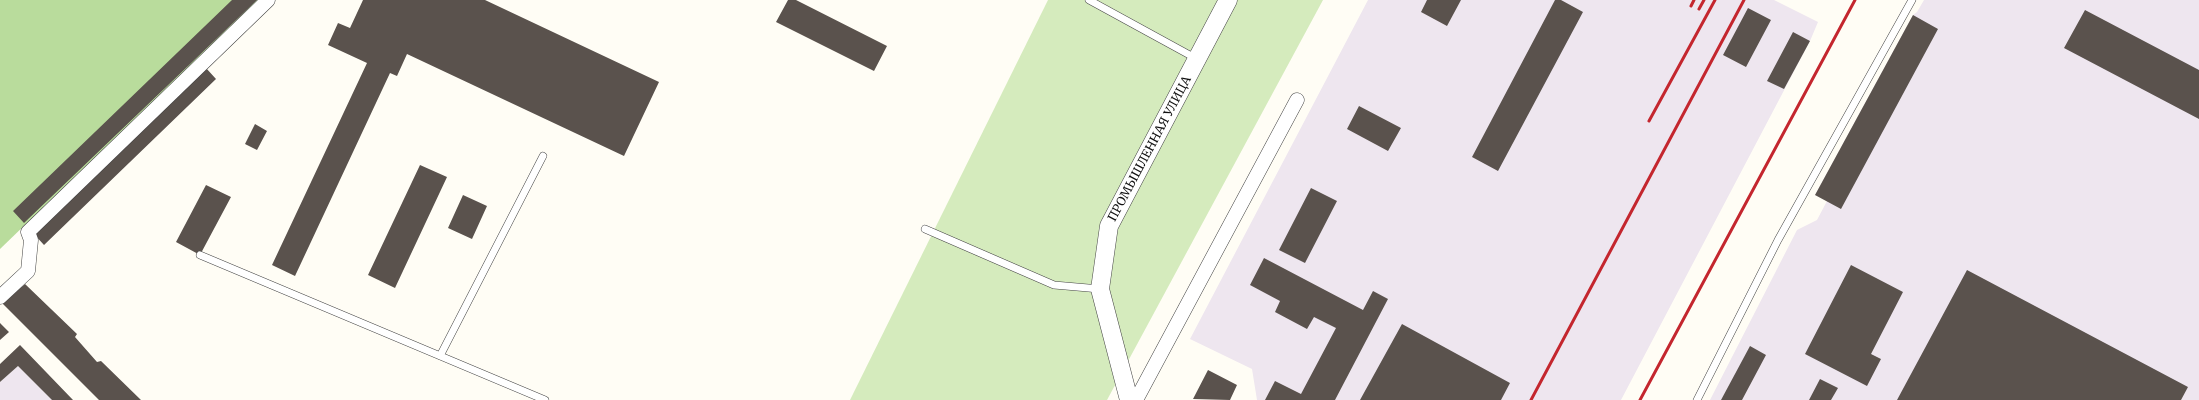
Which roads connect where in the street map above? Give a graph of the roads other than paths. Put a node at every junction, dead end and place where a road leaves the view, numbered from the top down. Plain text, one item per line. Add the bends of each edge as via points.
1 (268, 0) edge
2 (1089, 0) edge
3 (1228, 0) edge
4 (1912, 0) edge
5 (1197, 59) junction
6 (1297, 100) dead end
7 (543, 156) dead end
8 (925, 229) dead end
9 (200, 255) dead end
10 (1100, 289) junction
11 (0, 297) edge
12 (440, 356) junction
13 (545, 400) edge
14 (1129, 400) edge
15 (1136, 400) edge
16 (1697, 400) edge

1 - 11 street via 28,232 31,240 28,271
2 - 5 lane
3 - 5 street, ПРОМЫШЛЕННАЯ УЛИЦА
4 - 16 lane via 1778,240
5 - 10 street, ПРОМЫШЛЕННАЯ УЛИЦА via 1109,226
6 - 15 street
7 - 12 lane
8 - 10 lane via 1054,285
9 - 12 lane
10 - 14 street, ПРОМЫШЛЕННАЯ УЛИЦА
12 - 13 lane

